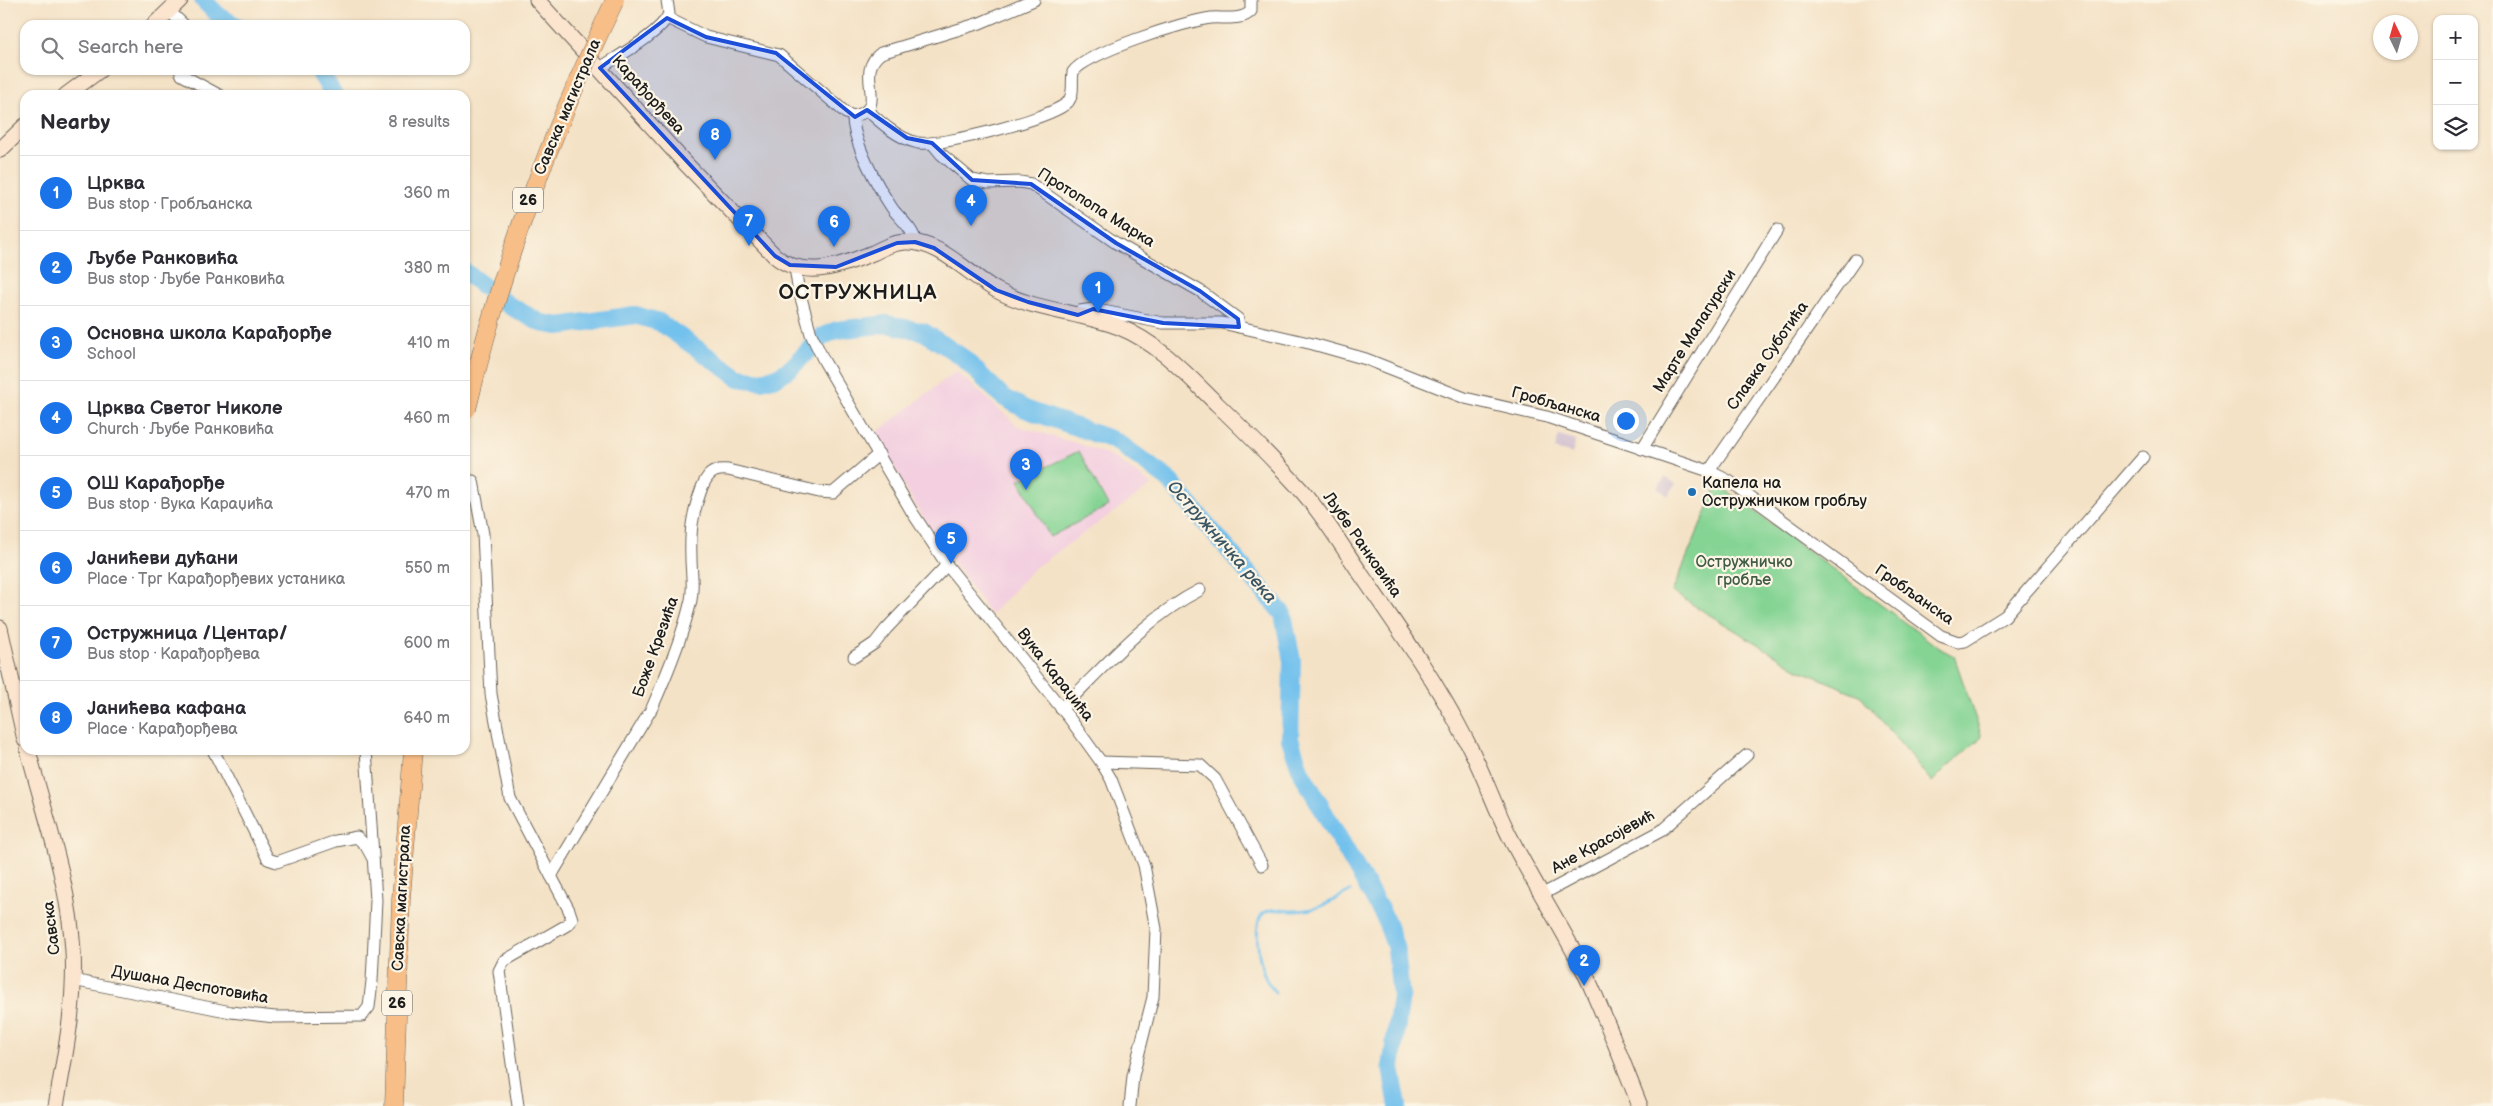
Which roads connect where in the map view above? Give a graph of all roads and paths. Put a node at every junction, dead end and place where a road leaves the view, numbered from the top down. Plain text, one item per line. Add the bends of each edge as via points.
1 (180, 0) edge
2 (537, 0) edge
3 (615, 0) edge
4 (668, 0) edge
5 (1034, 0) edge
6 (1251, 0) edge
7 (169, 11) junction
8 (667, 18) junction
9 (159, 20) edge
10 (179, 20) edge
11 (600, 68) junction
12 (93, 75) edge
13 (182, 75) edge
14 (73, 90) edge
15 (210, 90) edge
16 (867, 110) junction
17 (853, 116) junction
18 (20, 131) edge
19 (932, 143) junction
20 (0, 150) edge
21 (1777, 230) dead end
22 (915, 242) junction
23 (1855, 260) dead end
24 (795, 267) junction
25 (1078, 315) junction
26 (1239, 327) junction
27 (470, 397) edge
28 (1642, 449) junction
29 (880, 454) junction
30 (2143, 458) dead end
31 (1709, 471) junction
32 (474, 481) dead end
33 (947, 565) junction
34 (1200, 590) dead end
35 (0, 628) edge
36 (854, 657) dead end
37 (1061, 709) junction
38 (20, 718) edge
39 (29, 755) edge
40 (216, 755) edge
41 (366, 755) edge
42 (413, 755) edge
43 (1747, 755) dead end
44 (1102, 762) junction
45 (1262, 865) dead end
46 (375, 866) junction
47 (551, 876) junction
48 (1541, 895) junction
49 (73, 980) junction
50 (56, 1106) edge
51 (394, 1106) edge
52 (518, 1106) edge
53 (1130, 1106) edge
54 (1640, 1106) edge

1 - 7 street
2 - 11 street, Карађорђева
3 - 27 main road, Савска магистрала / 26, bridge via 563,114 521,219 494,301
4 - 8 street
5 - 16 street via 986,21 881,52 869,68 872,97
6 - 19 street via 1251,11 1245,16 1211,18 1137,38 1077,67 1072,75 1070,100 1047,114 988,132
7 - 9 street
7 - 10 street
8 - 11 street
8 - 17 street via 706,37 779,55 846,114
11 - 24 street, Карађорђева via 774,256
12 - 14 street
13 - 15 street
16 - 17 street
16 - 19 street via 907,138 918,143
17 - 22 street via 856,134 869,165 886,199
18 - 20 street
19 - 26 street, Протопопа Марка via 972,180 1031,184 1116,242 1200,291 1238,319
21 - 28 street, Марте Малагурски
22 - 24 street, Љубе Ранковића via 897,243 844,265
22 - 25 street, Љубе Ранковића via 934,248 1007,296
23 - 31 street, Славка Суботића
24 - 29 street, Вука Караџића via 811,334
25 - 26 street, Гробљанска via 1080,311 1092,309 1163,322 1212,322
25 - 48 street, Љубе Ранковића via 1120,327 1158,348 1303,492 1382,603 1455,720 1508,834
26 - 28 street, Гробљанска via 1366,359 1439,389 1547,417
28 - 31 street, Гробљанска
29 - 33 street, Вука Караџића via 912,512
29 - 47 street, Боже Крезића via 833,493 728,470 708,474 692,514 691,602 665,680 652,708
30 - 31 street, Гробљанска via 2005,616 1958,642 1941,636 1729,481
32 - 47 street via 483,534 490,694 510,798
33 - 36 street via 875,643
33 - 37 street, Вука Караџића
34 - 37 street via 1130,638
35 - 38 street
37 - 44 street, Вука Караџића
39 - 49 street, Савска via 68,907
40 - 46 street via 268,859 277,862 357,837 370,852
41 - 46 street
42 - 51 main road, Савска магистрала / 26 via 401,899
43 - 48 street, Ане Красојевић via 1661,830
44 - 45 street via 1200,765 1214,778
44 - 53 street, Вука Караџића via 1144,865 1156,929 1152,996 1133,1076
46 - 49 street, Душана Деспотовића via 372,981 369,1007 362,1016 276,1017 231,1012
47 - 52 street via 572,919 504,961 499,971
48 - 54 street, Љубе Ранковића via 1606,1018
49 - 50 street, Савска

